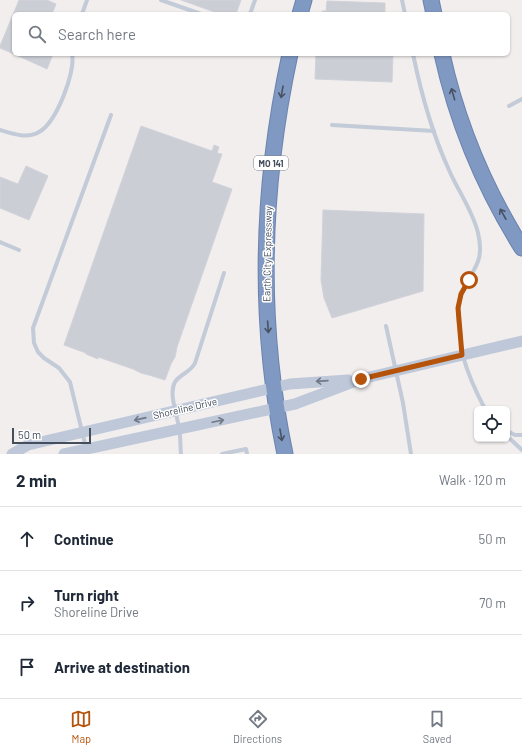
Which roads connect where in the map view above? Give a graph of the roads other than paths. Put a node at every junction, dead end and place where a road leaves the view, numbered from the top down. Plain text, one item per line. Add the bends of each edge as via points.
1 (87, 0) edge
2 (161, 0) edge
3 (255, 0) edge
4 (304, 0) edge
5 (402, 0) edge
6 (432, 0) edge
7 (83, 12) edge
8 (195, 12) edge
9 (251, 12) edge
10 (301, 12) edge
11 (405, 12) edge
12 (434, 12) edge
13 (72, 56) edge
14 (290, 56) edge
15 (413, 56) edge
16 (443, 56) edge
17 (522, 99) edge
18 (509, 106) dead end
19 (111, 115) dead end
20 (332, 125) dead end
21 (0, 130) edge
22 (434, 131) junction
23 (0, 242) edge
24 (522, 248) edge
25 (19, 250) dead end
26 (224, 273) dead end
27 (386, 326) dead end
28 (522, 341) edge
29 (462, 355) junction
30 (395, 370) junction
31 (361, 379) junction
32 (273, 388) junction
33 (483, 406) edge
34 (276, 408) junction
35 (176, 411) junction
36 (180, 429) junction
37 (510, 432) edge
38 (82, 433) junction
39 (522, 435) edge
40 (510, 439) edge
41 (522, 450) edge
42 (87, 452) edge
43 (12, 454) edge
44 (64, 454) edge
45 (181, 454) edge
46 (222, 454) edge
47 (247, 454) edge
48 (285, 454) edge
49 (411, 454) edge

1 - 7 lane
2 - 8 lane
3 - 9 lane
4 - 10 highway
5 - 11 lane
6 - 12 highway
13 - 21 lane via 69,81 50,124 28,136
14 -> 32 highway, Earth City Expressway / MO 141 via 276,123 268,201 265,274
15 - 22 lane
24 -> 16 highway via 481,171 454,99
17 - 18 lane
19 - 38 lane via 33,328 34,343 38,352 58,368 70,382
20 - 22 lane
22 - 29 lane via 448,168 469,209 480,246 477,267 461,294 458,308
23 - 25 lane
26 - 35 lane via 195,363 177,379 173,387
27 - 30 lane
28 - 29 street, Shoreline Drive
29 - 30 street, Shoreline Drive
29 - 33 lane
30 - 31 street, Shoreline Drive
30 - 49 lane
31 -> 32 street, Shoreline Drive via 290,384
31 - 34 street, Shoreline Drive via 295,404
32 - 34 highway, Earth City Expressway / MO 141
32 - 35 street, Shoreline Drive
36 -> 34 street, Shoreline Drive
34 -> 48 highway, Earth City Expressway / MO 141
35 - 36 lane
35 -> 38 street, Shoreline Drive
36 - 42 street, Shoreline Drive
36 - 45 lane
37 - 39 lane
38 - 42 lane
38 - 43 street, Shoreline Drive via 28,445
40 - 41 lane
42 - 44 street, Shoreline Drive
46 - 47 lane via 246,449

